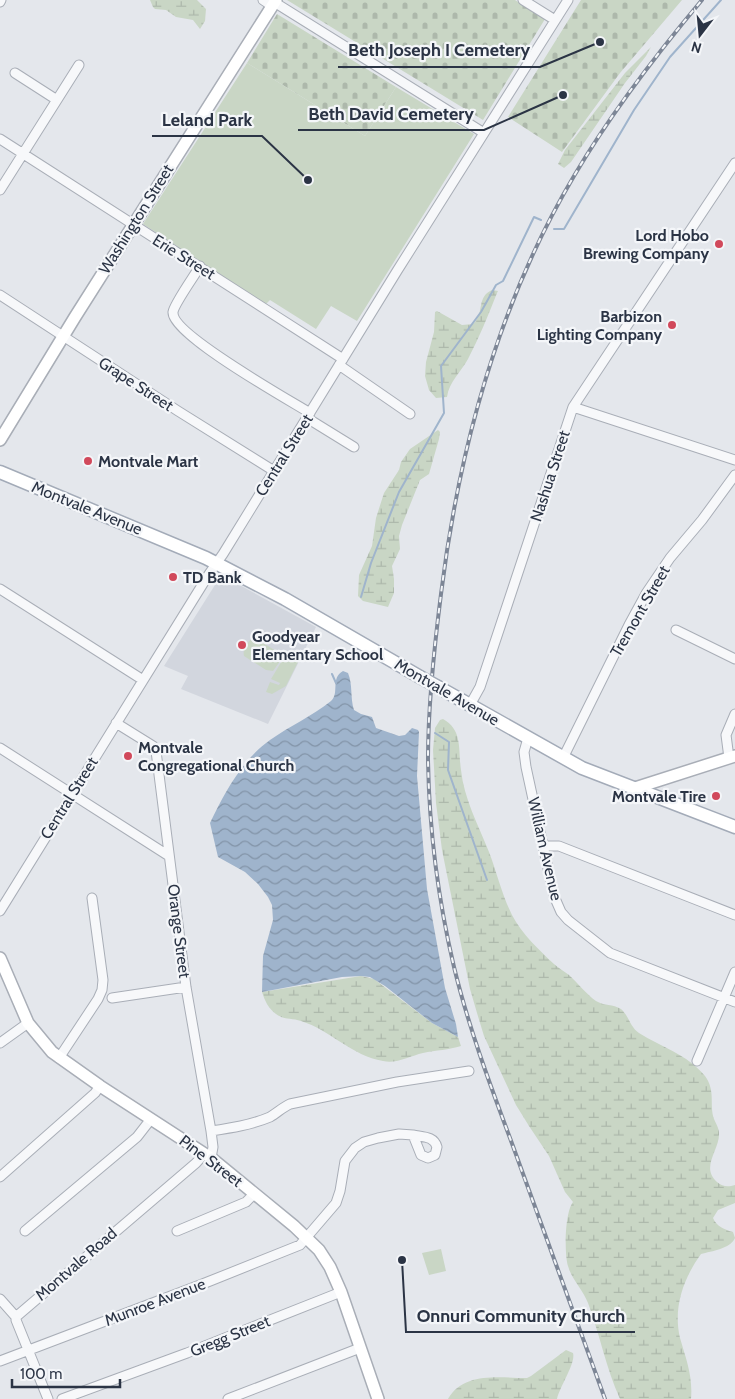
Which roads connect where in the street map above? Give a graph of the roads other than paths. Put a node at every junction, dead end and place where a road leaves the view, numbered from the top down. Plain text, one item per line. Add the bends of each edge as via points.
1 (522, 0) edge
2 (568, 0) edge
3 (271, 2) edge
4 (556, 20) junction
5 (79, 65) dead end
6 (15, 73) dead end
7 (57, 100) junction
8 (484, 133) junction
9 (0, 139) edge
10 (23, 153) junction
11 (735, 163) edge
12 (0, 190) edge
13 (133, 224) junction
14 (200, 266) junction
15 (0, 295) edge
16 (63, 336) junction
17 (341, 362) junction
18 (573, 406) junction
19 (410, 414) dead end
20 (309, 415) junction
21 (0, 440) edge
22 (354, 447) dead end
23 (735, 460) edge
24 (274, 471) junction
25 (0, 472) edge
26 (735, 475) edge
27 (216, 564) junction
28 (0, 589) edge
29 (676, 630) dead end
30 (735, 659) edge
31 (143, 680) junction
32 (470, 705) junction
33 (735, 714) edge
34 (116, 723) junction
35 (528, 738) junction
36 (0, 748) edge
37 (732, 757) edge
38 (563, 758) junction
39 (635, 788) junction
40 (72, 794) junction
41 (735, 827) edge
42 (544, 846) junction
43 (169, 856) junction
44 (92, 898) dead end
45 (0, 911) edge
46 (735, 915) edge
47 (0, 958) edge
48 (735, 972) edge
49 (186, 987) junction
50 (112, 998) dead end
51 (725, 998) junction
52 (735, 1002) edge
53 (28, 1023) junction
54 (0, 1043) edge
55 (59, 1058) junction
56 (698, 1062) dead end
57 (469, 1071) dead end
58 (100, 1086) junction
59 (151, 1119) junction
60 (211, 1131) junction
61 (413, 1135) dead end
62 (207, 1156) junction
63 (0, 1177) edge
64 (254, 1194) junction
65 (26, 1231) dead end
66 (176, 1231) dead end
67 (307, 1238) junction
68 (341, 1292) junction
69 (0, 1300) edge
70 (16, 1317) junction
71 (360, 1348) junction
72 (29, 1350) junction
73 (0, 1360) edge
74 (48, 1399) edge
75 (62, 1399) edge
76 (228, 1399) edge
77 (378, 1399) edge

1 - 4 street
2 - 4 street, Central Street
3 - 8 street
3 - 13 street, Washington Street
4 - 8 street, Central Street
5 - 7 street
6 - 7 street
7 - 10 street
8 - 17 street, Central Street
9 - 10 street, Erie Street
10 - 12 street
10 - 13 street, Erie Street
11 - 18 street, Nashua Street
13 - 14 street, Erie Street
13 - 16 street, Washington Street
14 - 17 street, Erie Street
14 - 20 street via 173,310 175,319 222,359
15 - 16 street, Grape Street
16 - 21 street, Washington Street
16 - 24 street, Grape Street
17 - 19 street, Erie Street
17 - 20 street, Central Street
18 - 23 street
18 - 32 street, Nashua Street via 480,687
20 - 22 street
20 - 24 street, Central Street
24 - 27 street, Central Street
25 - 27 main road, Montvale Avenue
26 - 38 street, Tremont Street via 651,586
27 - 31 street, Central Street
27 - 32 main road, Montvale Avenue, bridge via 285,599
28 - 31 street
29 - 30 street
31 - 34 street, Central Street
32 - 35 main road, Montvale Avenue
33 - 37 street via 726,735
34 - 40 street, Central Street
34 - 43 street, Orange Street via 155,748
35 - 38 main road, Montvale Avenue
35 - 42 street, William Avenue via 525,759
36 - 40 street
37 - 39 street
38 - 39 main road, Montvale Avenue
39 - 41 main road, Montvale Avenue
40 - 43 street
40 - 45 street, Central Street
42 - 46 street via 559,846
42 - 51 street, William Avenue via 555,899 572,924 610,953
43 - 49 street, Orange Street
44 - 55 street via 102,990
47 - 53 street, Pine Street
48 - 51 street
49 - 50 street
49 - 60 street, Orange Street
51 - 52 street, William Avenue
51 - 56 street
53 - 54 street
53 - 55 street, Pine Street
55 - 58 street, Pine Street
57 - 60 street via 290,1104 259,1121
58 - 59 street, Pine Street
58 - 63 street via 95,1094
59 - 62 street, Pine Street
59 - 65 street via 137,1137
60 - 62 street, Orange Street via 213,1147
61 - 67 street via 378,1138 355,1148 345,1161 337,1200
62 - 64 street, Pine Street
62 - 70 street, Montvale Road
64 - 66 street via 246,1202
64 - 67 street, Pine Street
67 - 68 street, Pine Street via 327,1261
67 - 72 street, Munroe Avenue via 300,1245 281,1253
68 - 71 street, Pine Street
68 - 75 street, Gregg Street via 188,1354
69 - 70 street
70 - 72 street
71 - 76 street
71 - 77 street, Pine Street
72 - 73 street, Munroe Avenue
72 - 74 street

